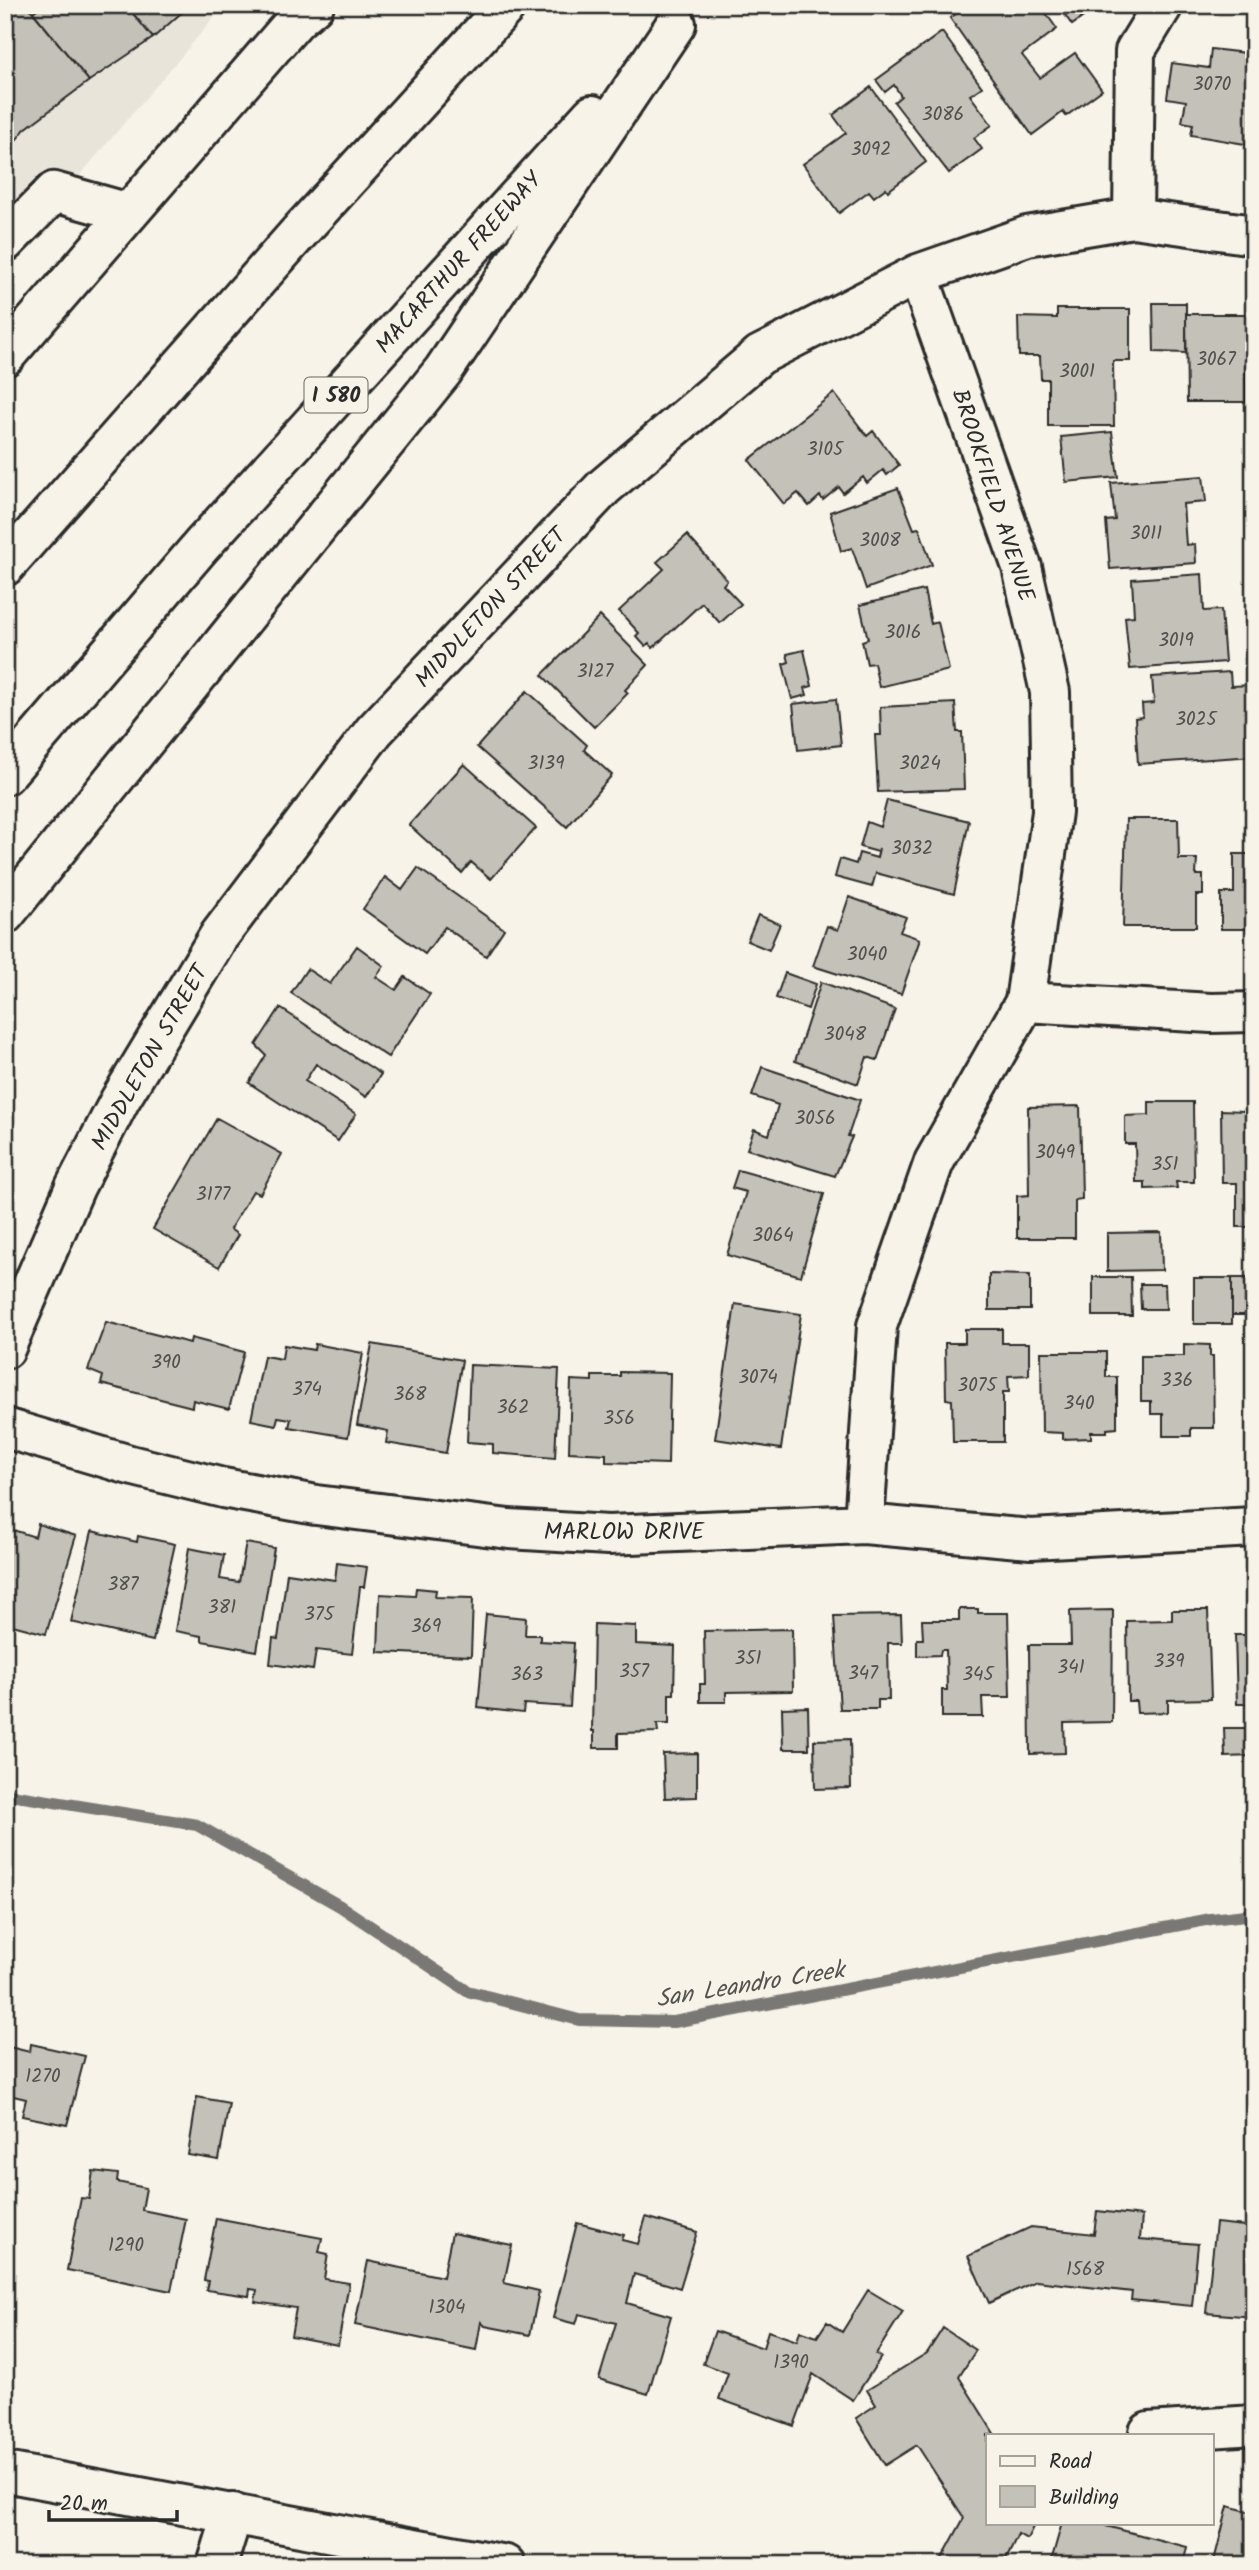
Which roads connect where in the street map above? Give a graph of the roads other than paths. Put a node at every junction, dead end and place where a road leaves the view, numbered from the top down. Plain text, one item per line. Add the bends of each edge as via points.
1 (507, 5) edge
2 (1163, 5) edge
3 (304, 10) edge
4 (684, 15) edge
5 (129, 213) junction
6 (1133, 218) junction
7 (1254, 235) edge
8 (5, 242) edge
9 (918, 274) junction
10 (5, 356) edge
11 (5, 566) edge
12 (5, 775) edge
13 (5, 914) edge
14 (1025, 1002) junction
15 (1254, 1012) edge
16 (5, 1349) edge
17 (5, 1428) edge
18 (864, 1524) junction
19 (1254, 1527) edge
20 (1254, 2425) edge
21 (1149, 2432) dead end
22 (5, 2472) edge
23 (233, 2513) junction
24 (217, 2565) edge
25 (505, 2565) edge

1 - 11 main road
2 - 6 main road via 1135,51
3 - 5 main road
4 - 12 main road, MACARTHUR FREEWAY / I 580 via 220,525
4 - 13 main road via 443,371
5 - 8 main road via 54,192
5 - 10 main road
6 - 7 main road, MIDDLETON STREET
6 - 9 main road, MIDDLETON STREET via 1027,236
9 - 14 main road, BROOKFIELD AVENUE via 1022,568 1050,692 1052,812
9 - 16 main road, MIDDLETON STREET via 760,355 604,487 374,731 219,936 120,1100 75,1187
14 - 15 main road
14 - 18 main road, BROOKFIELD AVENUE via 934,1161 877,1326
17 - 18 main road, MARLOW DRIVE via 223,1488 316,1505 509,1529 608,1535
18 - 19 main road, MARLOW DRIVE via 1031,1539
20 - 21 main road
22 - 23 main road
23 - 24 main road
23 - 25 main road

